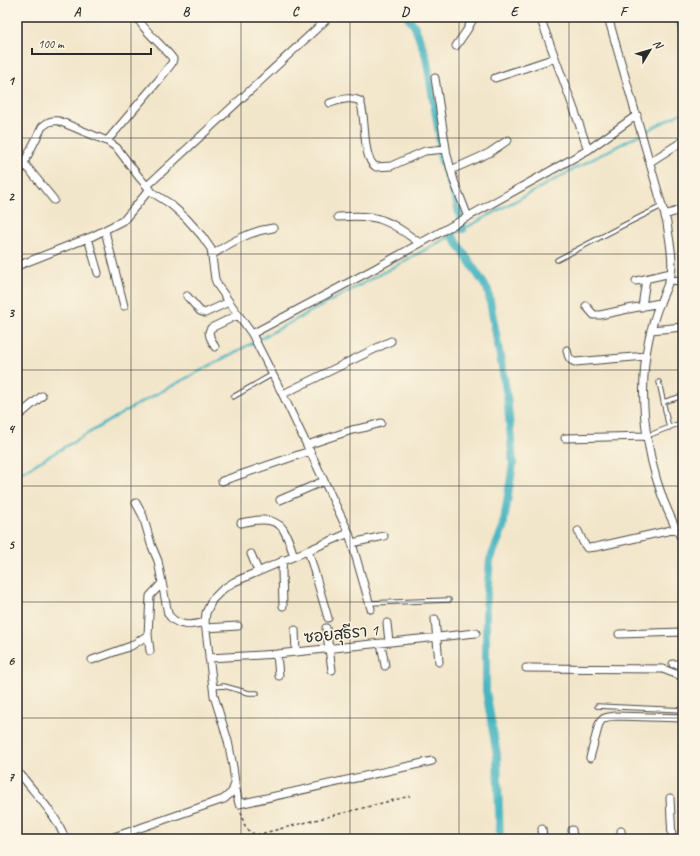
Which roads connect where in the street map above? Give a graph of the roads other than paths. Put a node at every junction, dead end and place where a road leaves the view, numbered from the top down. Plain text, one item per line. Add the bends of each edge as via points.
1 (138, 17) edge
2 (474, 17) edge
3 (540, 17) edge
4 (608, 17) edge
5 (326, 20) dead end
6 (456, 46) dead end
7 (555, 58) junction
8 (435, 78) dead end
9 (495, 78) dead end
10 (330, 103) dead end
11 (638, 119) junction
12 (508, 140) dead end
13 (107, 141) junction
14 (683, 141) edge
15 (443, 149) junction
16 (588, 150) junction
17 (650, 162) junction
18 (24, 163) junction
19 (451, 170) junction
20 (17, 177) edge
21 (148, 187) junction
22 (54, 200) dead end
23 (663, 206) junction
24 (683, 209) edge
25 (665, 215) junction
26 (338, 217) dead end
27 (464, 219) junction
28 (273, 228) dead end
29 (105, 231) junction
30 (88, 238) junction
31 (420, 244) junction
32 (212, 255) junction
33 (557, 260) dead end
34 (17, 266) edge
35 (98, 273) dead end
36 (670, 276) junction
37 (646, 279) junction
38 (636, 281) dead end
39 (683, 281) edge
40 (187, 296) dead end
41 (229, 302) junction
42 (660, 304) junction
43 (124, 306) dead end
44 (586, 306) dead end
45 (642, 307) junction
46 (238, 315) junction
47 (683, 327) edge
48 (651, 330) junction
49 (253, 335) junction
50 (391, 341) dead end
51 (215, 347) dead end
52 (567, 350) dead end
53 (646, 356) junction
54 (273, 374) junction
55 (659, 382) dead end
56 (283, 394) junction
57 (42, 396) dead end
58 (683, 396) edge
59 (233, 397) dead end
60 (663, 402) junction
61 (17, 417) edge
62 (683, 422) edge
63 (381, 423) dead end
64 (669, 428) junction
65 (647, 436) junction
66 (565, 438) dead end
67 (308, 448) junction
68 (222, 481) dead end
69 (324, 481) junction
70 (280, 500) dead end
71 (136, 503) dead end
72 (241, 523) dead end
73 (676, 529) junction
74 (578, 530) dead end
75 (348, 532) junction
76 (384, 536) dead end
77 (683, 542) edge
78 (352, 543) junction
79 (308, 550) junction
80 (251, 554) dead end
81 (294, 556) junction
82 (284, 560) junction
83 (258, 571) junction
84 (162, 583) junction
85 (449, 600) dead end
86 (283, 606) dead end
87 (370, 606) joint
88 (328, 618) dead end
89 (435, 619) dead end
90 (387, 623) dead end
91 (205, 625) junction
92 (238, 626) dead end
93 (326, 628) dead end
94 (295, 630) dead end
95 (683, 632) edge
96 (476, 633) dead end
97 (619, 634) dead end
98 (148, 636) junction
99 (436, 637) junction
100 (385, 643) junction
101 (329, 648) junction
102 (150, 651) dead end
103 (296, 652) junction
104 (277, 654) junction
105 (209, 658) junction
106 (92, 660) dead end
107 (439, 662) dead end
108 (673, 664) dead end
109 (683, 664) edge
110 (385, 666) dead end
111 (526, 668) dead end
112 (332, 670) dead end
113 (279, 676) dead end
114 (683, 677) edge
115 (213, 687) junction
116 (257, 693) dead end
117 (597, 706) dead end
118 (683, 710) edge
119 (683, 718) edge
120 (590, 758) dead end
121 (432, 761) dead end
122 (17, 775) edge
123 (235, 783) junction
124 (670, 798) dead end
125 (542, 829) dead end
126 (572, 830) dead end
127 (621, 831) dead end
128 (118, 838) edge
129 (64, 839) edge
130 (108, 839) edge
131 (543, 839) edge
132 (573, 839) edge
133 (622, 839) edge
134 (672, 839) edge

1 - 13 street via 173,59 172,63
2 - 6 street
3 - 7 street
4 - 11 street
5 - 21 street
7 - 9 street
7 - 16 street
8 - 15 street
10 - 15 street via 350,99 360,101 367,153 370,162 376,167 391,166 425,151
11 - 16 street
11 - 17 street
12 - 19 street via 489,153
13 - 18 street via 53,120 42,127
13 - 21 street via 117,148
14 - 17 street
15 - 19 street
16 - 27 street
17 - 23 street
18 - 20 street
18 - 22 street
19 - 27 street
21 - 29 street via 124,220
21 - 32 street via 186,218 202,236
23 - 25 street
23 - 33 lane
24 - 25 street
25 - 36 street via 671,257
26 - 31 street via 380,219
27 - 31 street
28 - 32 street via 247,235
29 - 30 street
29 - 43 street
30 - 34 street
30 - 35 street
31 - 49 street
32 - 41 street via 215,279
36 - 37 street
36 - 39 street
36 - 42 street
37 - 38 street
37 - 45 street
40 - 41 street via 205,313
41 - 46 street
42 - 45 street
42 - 48 street
44 - 45 street via 594,315
46 - 49 street
46 - 51 street via 211,328 210,337
47 - 48 street
48 - 53 street
49 - 54 street
50 - 56 street
52 - 53 street via 569,358 575,362
53 - 65 street via 644,369
54 - 56 street
54 - 59 lane
55 - 60 lane
56 - 67 street
57 - 61 street
58 - 60 lane
60 - 64 lane
62 - 64 lane
63 - 67 street via 352,430
64 - 65 lane
65 - 66 street
65 - 73 street via 658,488
67 - 68 street
67 - 69 street
69 - 70 street
69 - 75 street
71 - 84 street via 158,561
72 - 81 street via 265,519 278,524
73 - 74 street via 587,548
73 - 77 street
75 - 78 street
75 - 79 street
76 - 78 street
78 - 87 street
79 - 81 street
79 - 88 street
80 - 83 street
81 - 82 street
82 - 83 street
82 - 86 street
83 - 91 street via 234,582 212,600 206,613
84 - 91 street via 165,605 172,620 185,625
84 - 98 street via 150,596
85 - 87 lane
89 - 99 street
90 - 100 street
91 - 92 street
91 - 105 street
93 - 101 street
94 - 103 street
95 - 97 street
96 - 99 street, ซอยสุธีรา 1
98 - 102 street
98 - 106 street via 131,646
99 - 100 street, ซอยสุธีรา 1
99 - 107 street
100 - 101 street, ซอยสุธีรา 1
100 - 110 street
101 - 103 street, ซอยสุธีรา 1
101 - 112 street
103 - 104 street, ซอยสุธีรา 1
104 - 105 street, ซอยสุธีรา 1
104 - 113 street
105 - 115 street
108 - 109 street
111 - 114 street via 663,669
115 - 116 lane via 224,686
115 - 123 street via 228,740
117 - 118 lane
119 - 120 street via 606,717 599,724
121 - 123 street via 239,804
122 - 129 street via 21,775 52,815
123 - 128 street via 232,792 224,799
124 - 134 street
125 - 131 street
126 - 132 street
127 - 133 street
128 - 130 street

